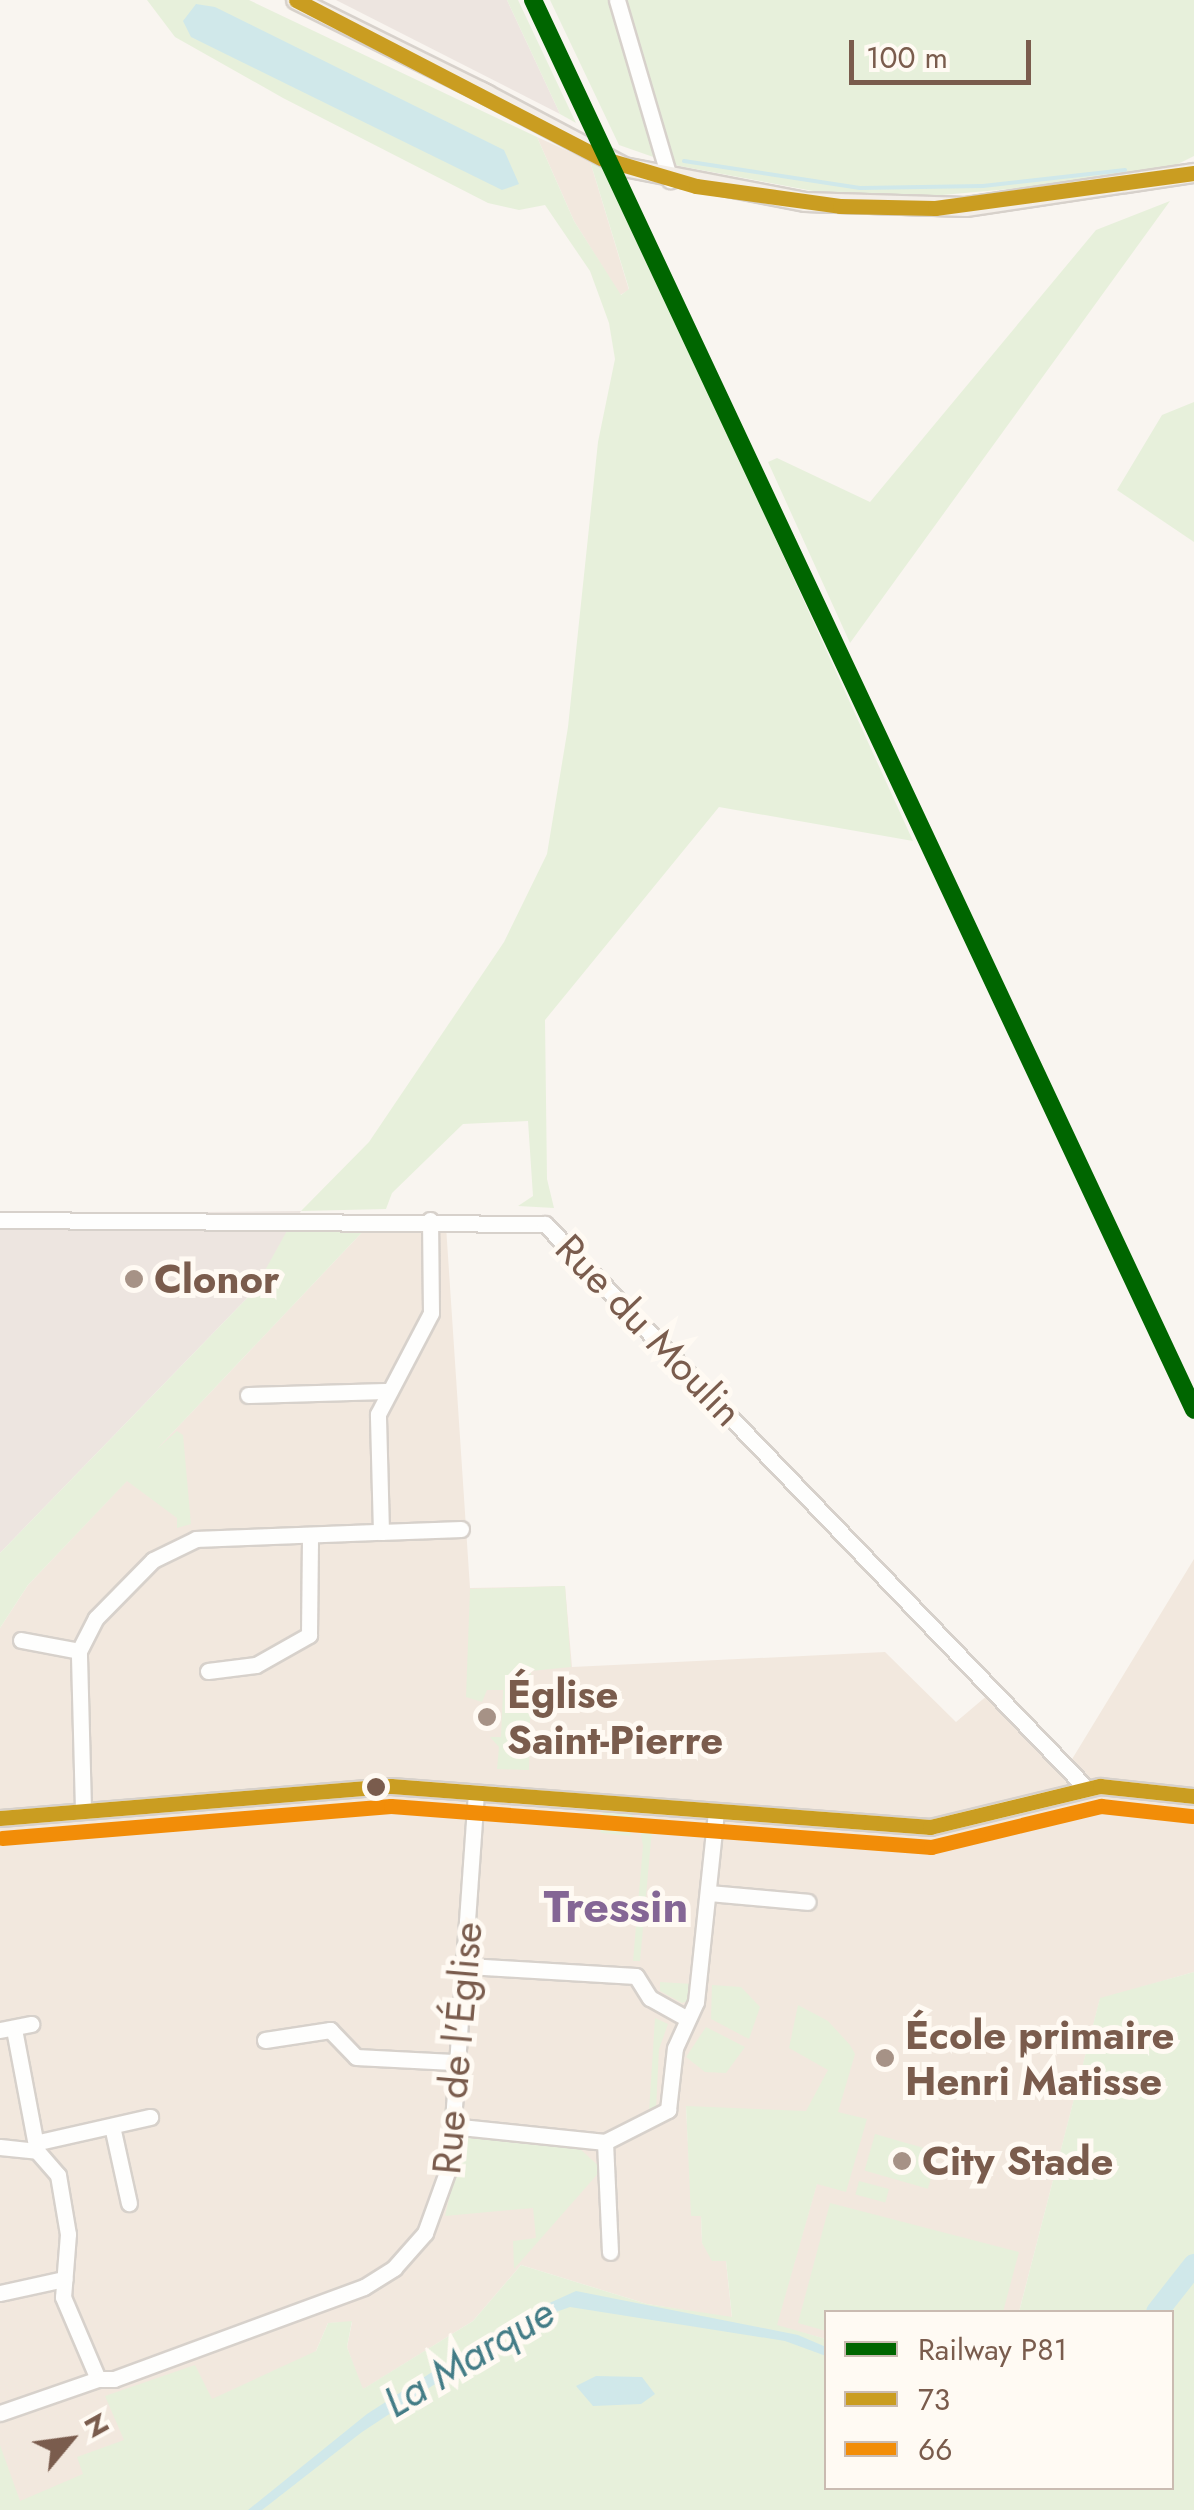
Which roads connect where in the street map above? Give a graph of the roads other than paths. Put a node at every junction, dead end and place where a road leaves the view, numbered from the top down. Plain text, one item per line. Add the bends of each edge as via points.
1 (296, 0) edge
2 (617, 0) edge
3 (1194, 173) edge
4 (668, 175) junction
5 (0, 1220) edge
6 (430, 1220) junction
7 (386, 1391) junction
8 (248, 1395) dead end
9 (461, 1529) dead end
10 (381, 1532) junction
11 (310, 1534) junction
12 (21, 1640) dead end
13 (79, 1651) junction
14 (208, 1671) dead end
15 (1086, 1788) junction
16 (468, 1792) junction
17 (1194, 1796) edge
18 (83, 1809) junction
19 (716, 1811) junction
20 (0, 1818) edge
21 (708, 1893) junction
22 (808, 1902) dead end
23 (467, 1966) junction
24 (686, 2018) junction
25 (31, 2024) dead end
26 (7, 2030) edge
27 (264, 2040) dead end
28 (453, 2062) junction
29 (150, 2117) dead end
30 (112, 2126) junction
31 (451, 2126) junction
32 (605, 2142) junction
33 (38, 2146) junction
34 (0, 2147) edge
35 (128, 2203) dead end
36 (610, 2252) dead end
37 (64, 2279) junction
38 (0, 2293) edge
39 (98, 2380) junction
40 (0, 2413) edge

1 - 4 main road
2 - 4 street
3 - 4 main road via 936,208 840,206
5 - 6 street, Rue du Moulin
6 - 7 street via 431,1313
6 - 15 street, Rue du Moulin via 526,1220 551,1227
7 - 8 street
7 - 10 street via 378,1421
9 - 10 street
10 - 11 street
11 - 13 street via 174,1546 96,1618
11 - 14 street via 309,1635 256,1665
12 - 13 street
13 - 18 street
15 - 17 street via 1131,1785
15 - 19 street via 942,1827
16 - 18 street via 350,1787
16 - 19 street
16 - 23 street, Rue de l'Église
18 - 20 street
19 - 21 street
21 - 22 street
21 - 24 street via 696,2002
23 - 24 street via 636,1976 650,1998
23 - 28 street, Rue de l'Église
24 - 32 street via 668,2110
25 - 26 street
26 - 33 street
27 - 28 street via 330,2030 356,2057
28 - 31 street, Rue de l'Église
29 - 30 street
30 - 33 street
30 - 35 street
31 - 32 street
31 - 39 street, Rue de l'Église via 440,2205 420,2241 388,2273 238,2334
32 - 36 street
33 - 34 street
33 - 37 street via 59,2182 68,2234
37 - 38 street
37 - 39 street via 65,2305
39 - 40 street, Rue de l'Église

